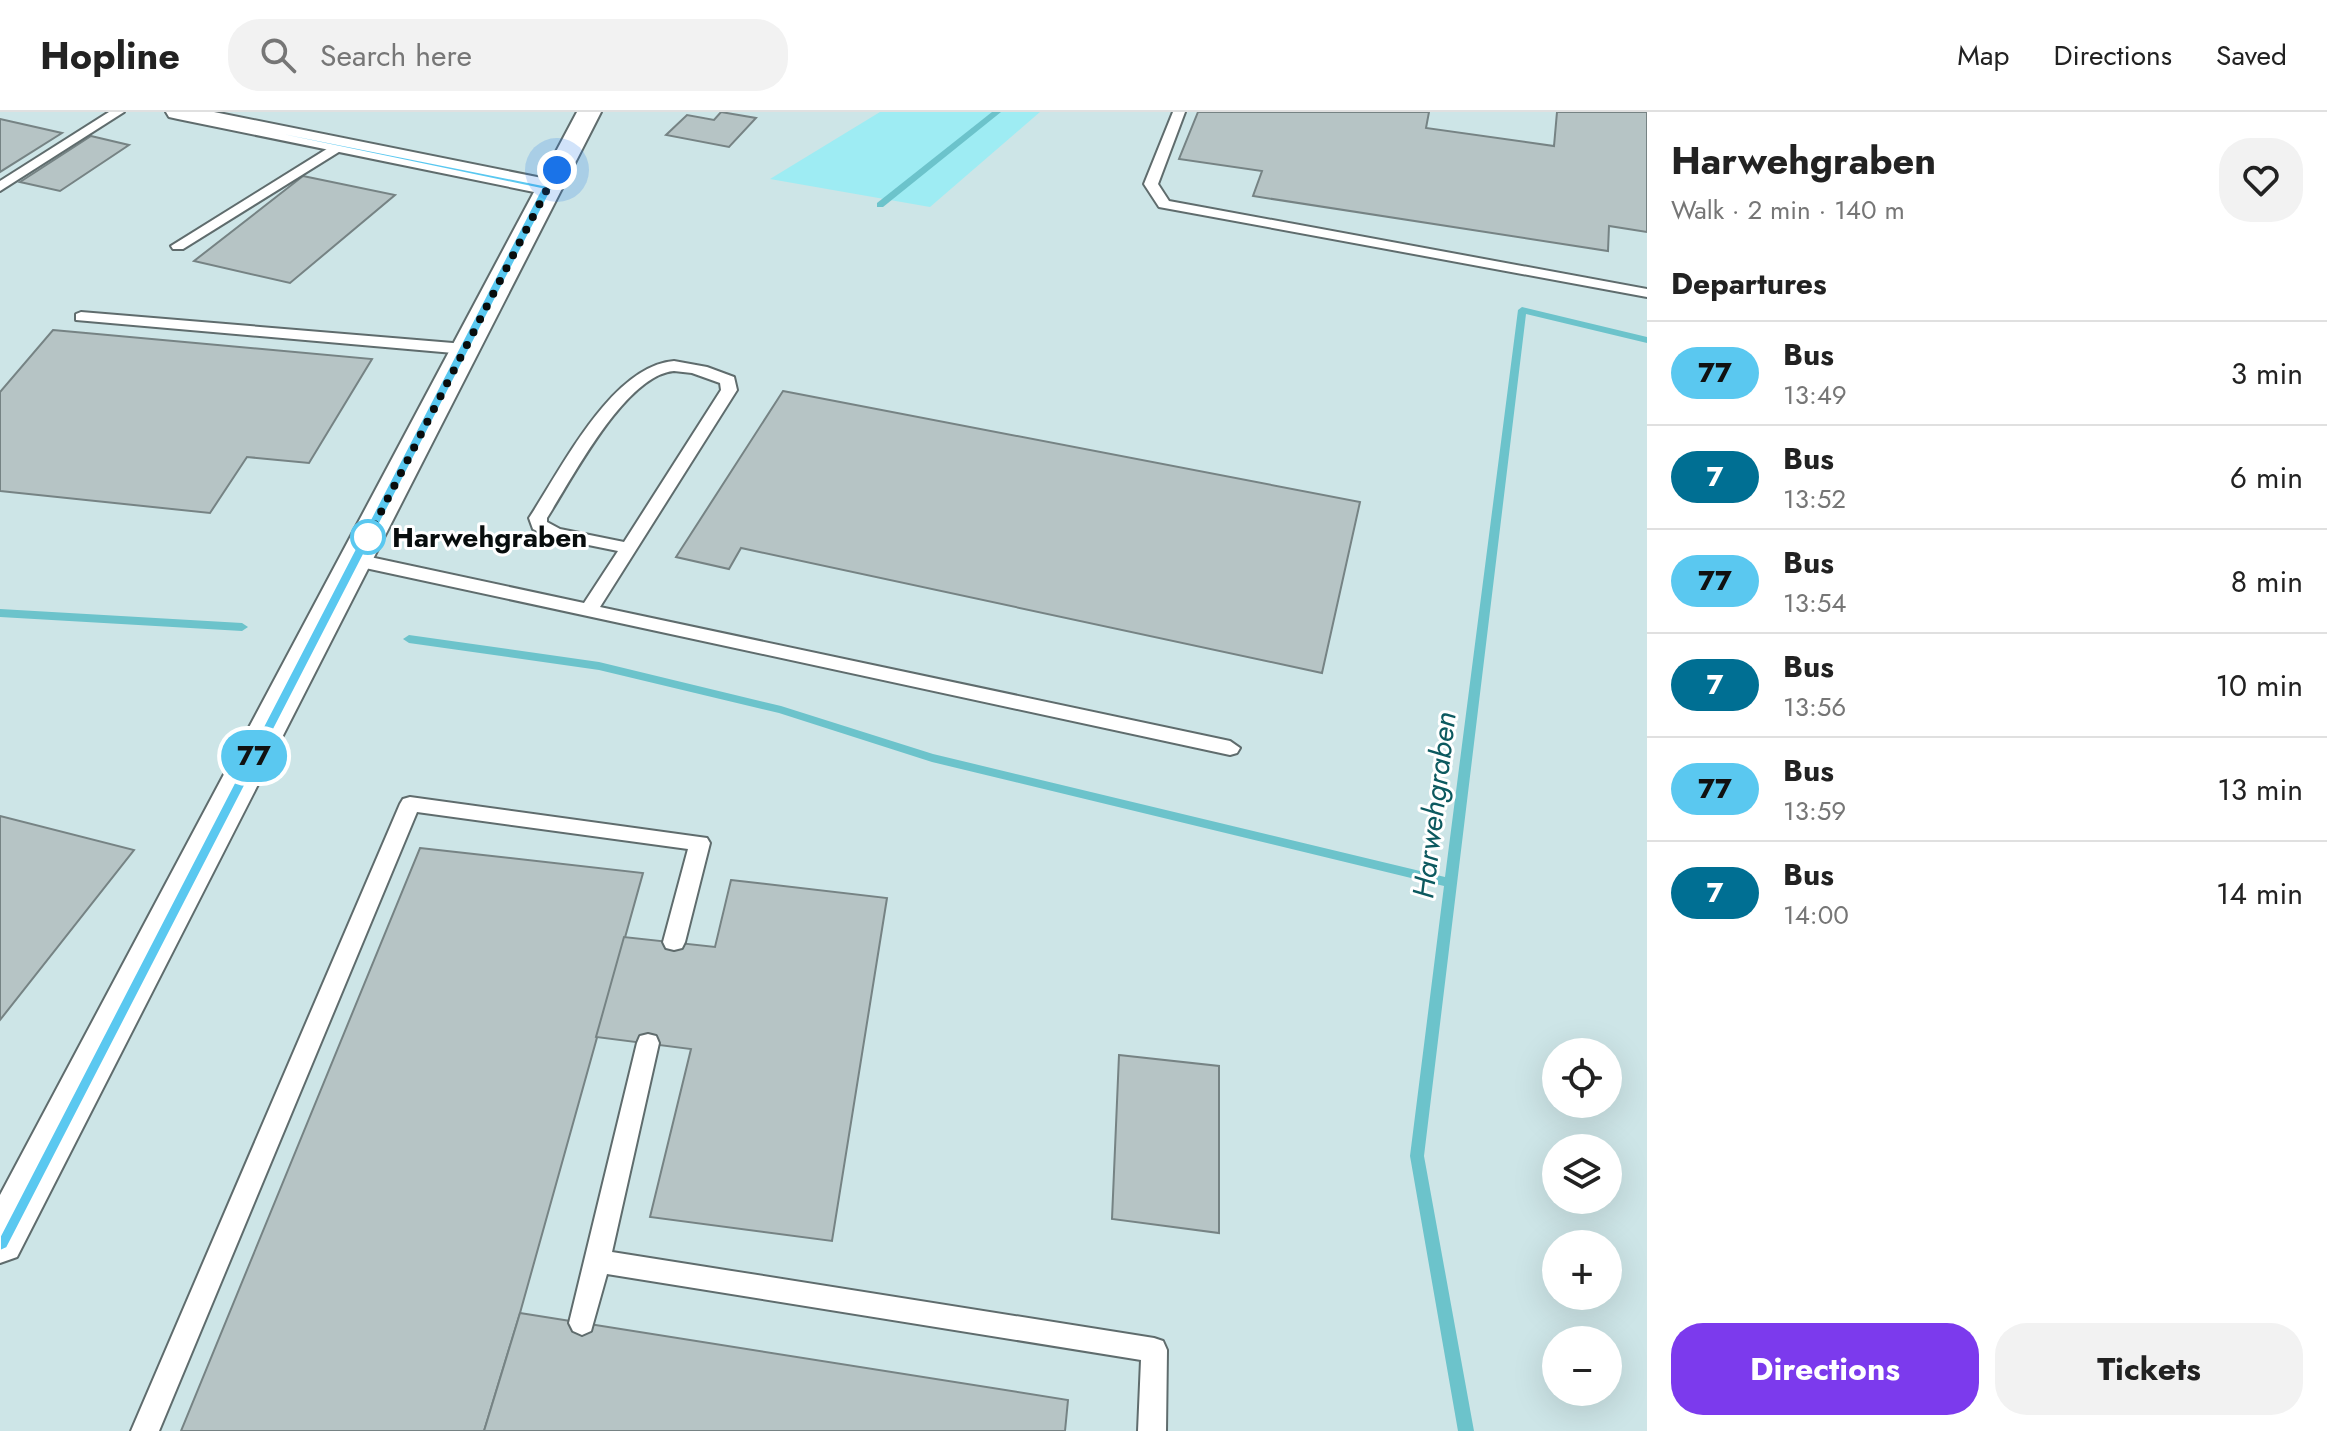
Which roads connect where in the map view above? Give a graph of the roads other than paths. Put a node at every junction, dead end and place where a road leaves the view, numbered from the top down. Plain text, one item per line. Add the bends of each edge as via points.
1 (118, 112) edge
2 (178, 112) edge
3 (589, 112) edge
4 (1179, 112) edge
5 (343, 145) junction
6 (0, 187) edge
7 (548, 187) junction
8 (178, 246) dead end
9 (1647, 293) edge
10 (81, 317) dead end
11 (465, 349) junction
12 (629, 548) junction
13 (356, 560) junction
14 (589, 610) junction
15 (1230, 748) dead end
16 (674, 942) dead end
17 (648, 1043) dead end
18 (0, 1242) edge
19 (597, 1261) junction
20 (582, 1323) dead end
21 (145, 1431) edge
22 (1152, 1431) edge

1 - 6 lane
2 - 5 street
3 - 7 street
4 - 9 lane via 1151,184 1164,204
5 - 7 street
5 - 8 lane
7 - 11 street
10 - 11 lane
11 - 13 street
12 - 12 lane via 720,406 728,380 684,366 659,367 641,376 616,403 538,518 539,525 555,533
12 - 14 lane
13 - 14 lane
13 - 18 street
14 - 15 lane
16 - 21 lane via 700,843 410,804
17 - 19 lane
19 - 20 lane
19 - 22 lane via 1154,1350

